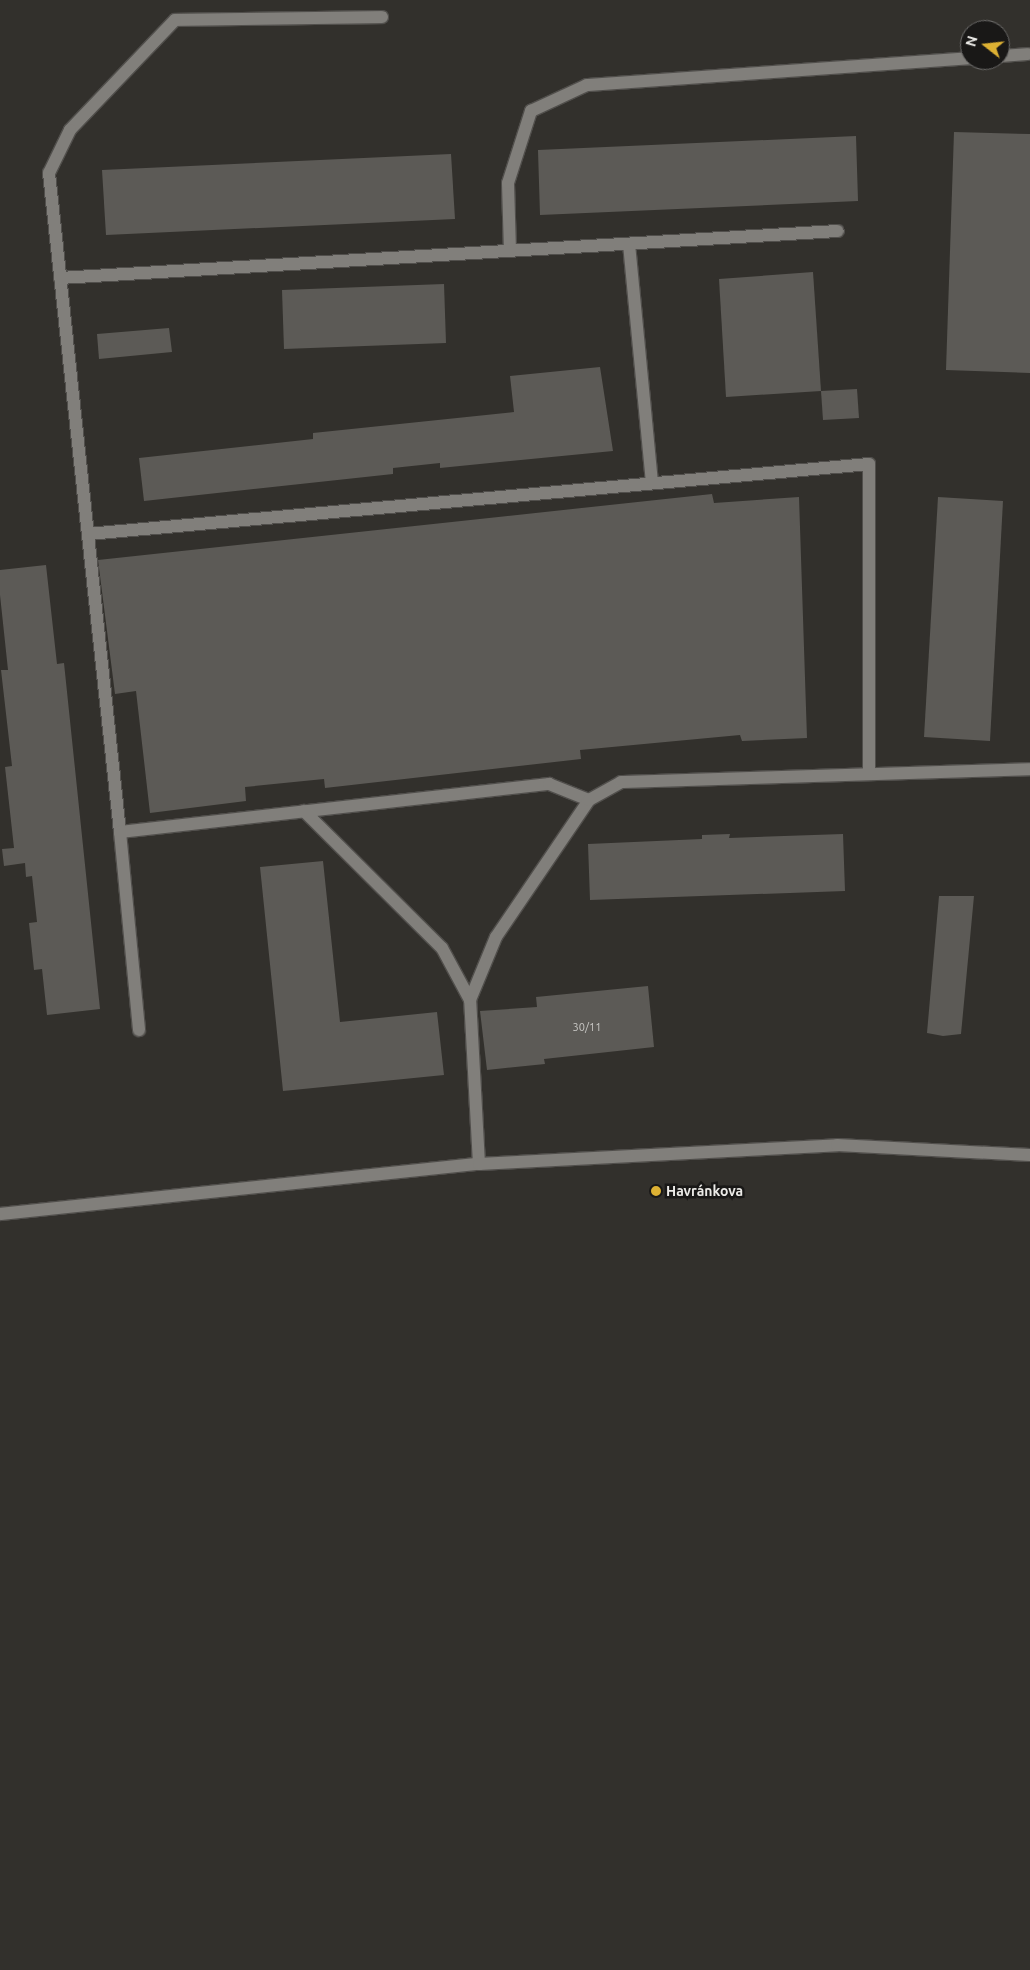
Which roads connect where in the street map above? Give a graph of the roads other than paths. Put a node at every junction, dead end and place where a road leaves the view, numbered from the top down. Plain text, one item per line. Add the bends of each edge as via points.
1 (382, 17) dead end
2 (1028, 54) dead end
3 (1010, 55) edge
4 (960, 59) edge
5 (838, 231) dead end
6 (630, 244) junction
7 (510, 251) junction
8 (60, 278) junction
9 (652, 483) junction
10 (88, 534) junction
11 (1030, 769) edge
12 (869, 774) junction
13 (589, 800) junction
14 (304, 812) junction
15 (120, 832) junction
16 (470, 1000) junction
17 (140, 1030) dead end
18 (1030, 1155) edge
19 (479, 1164) junction
20 (0, 1214) edge

1 - 8 street via 175,20 70,130 49,173
2 - 3 street
4 - 7 street via 587,85 530,111 508,183
5 - 6 street
6 - 7 street
6 - 9 street
7 - 8 street
8 - 10 street
9 - 10 street
9 - 12 street via 869,464
10 - 15 street
11 - 12 street
12 - 13 street via 621,782
13 - 14 street via 549,784
13 - 16 street via 496,937
14 - 15 street
14 - 16 street via 442,948
15 - 17 street
16 - 19 street
18 - 19 street via 838,1145
19 - 20 street

